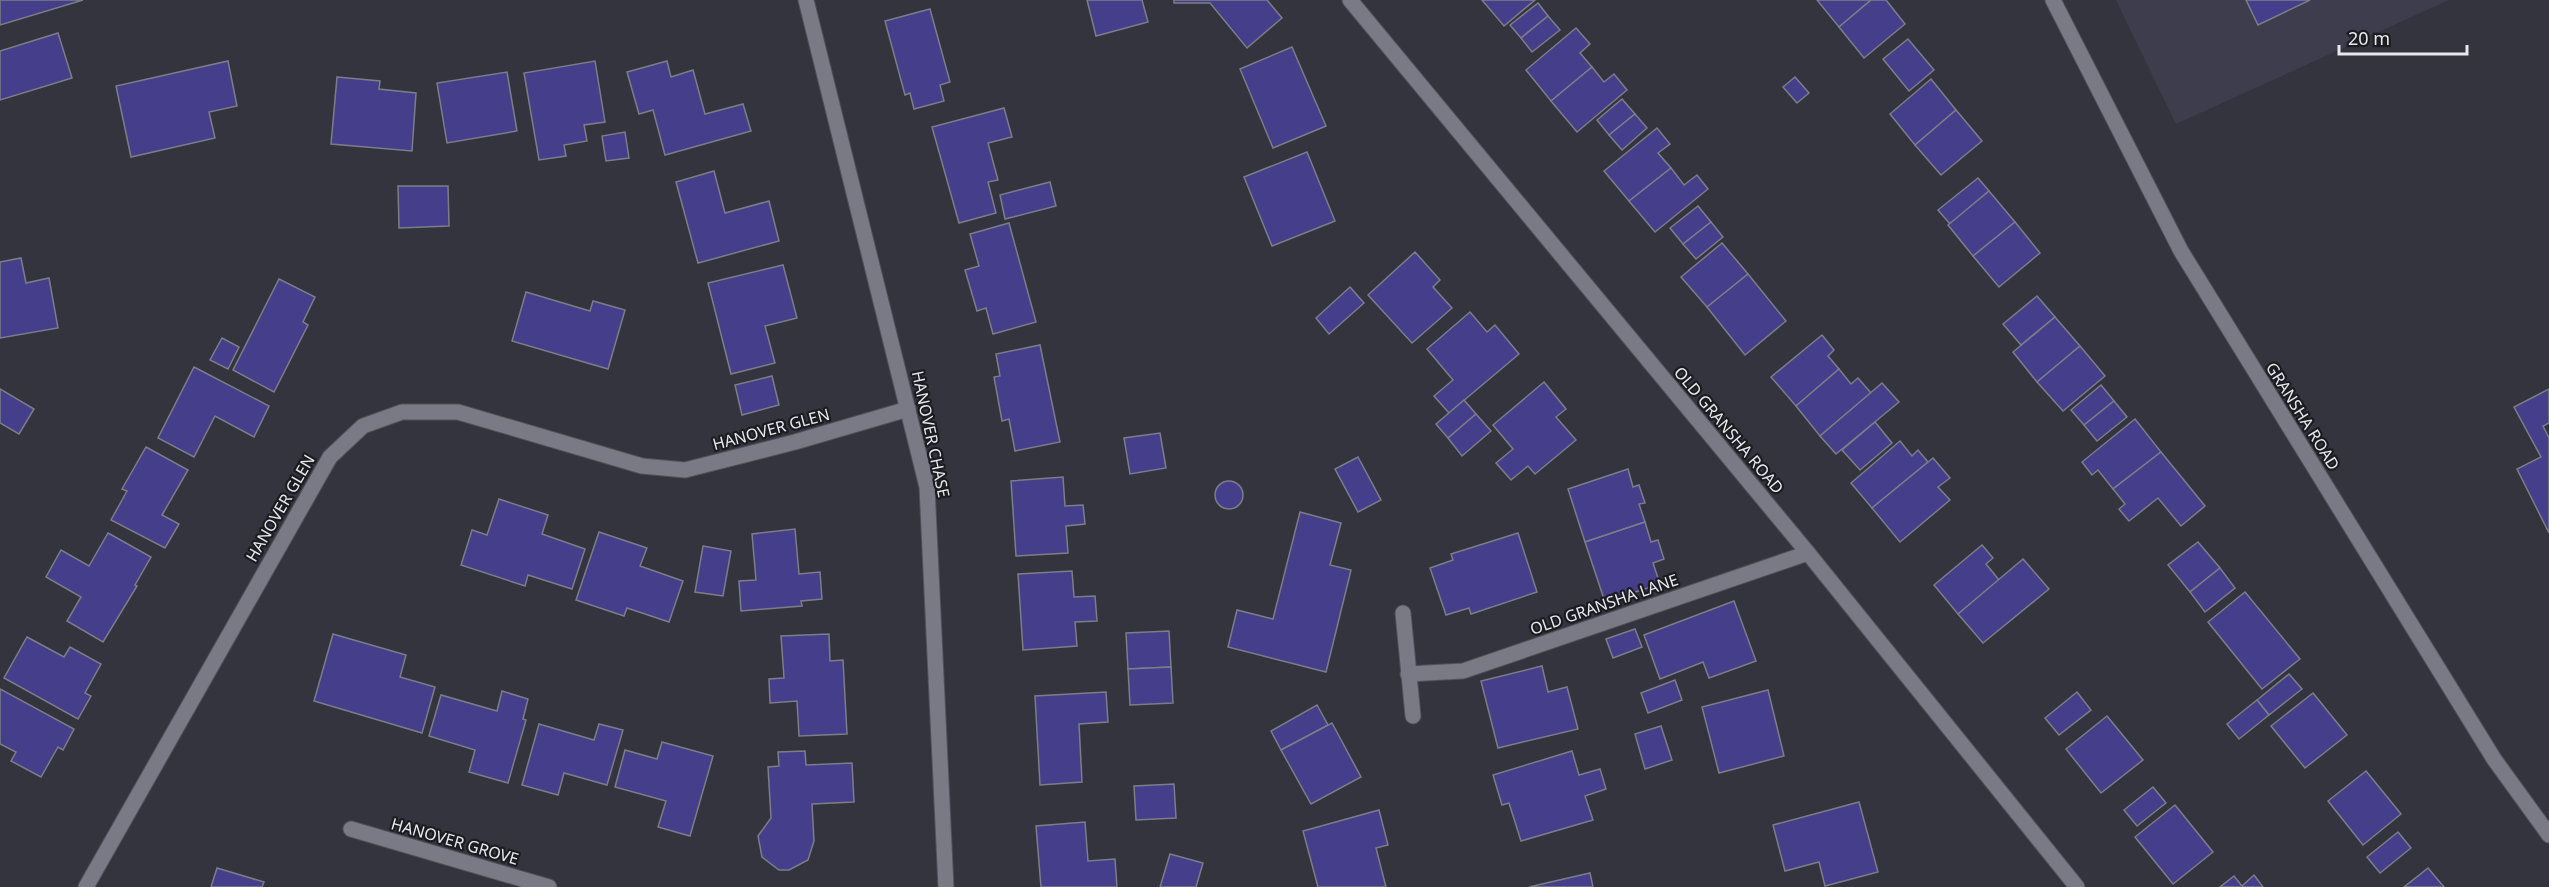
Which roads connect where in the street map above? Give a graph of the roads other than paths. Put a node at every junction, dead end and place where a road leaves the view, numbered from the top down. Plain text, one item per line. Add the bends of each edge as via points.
1 (806, 0) edge
2 (1350, 0) edge
3 (2053, 0) edge
4 (908, 409) junction
5 (1808, 554) junction
6 (1403, 613) dead end
7 (1408, 674) junction
8 (1413, 716) dead end
9 (351, 829) dead end
10 (2549, 835) edge
11 (86, 887) edge
12 (549, 887) edge
13 (946, 887) edge
14 (2077, 887) edge

1 - 4 street, HANOVER CHASE
2 - 5 street, OLD GRANSHA ROAD
3 - 10 street, GRANSHA ROAD via 2181,251 2494,759
4 - 11 street, HANOVER GLEN via 685,470 642,466 458,412 402,412 363,426 330,457
4 - 13 street, HANOVER CHASE via 927,487
5 - 7 street, OLD GRANSHA LANE via 1463,671
5 - 14 street, OLD GRANSHA ROAD
6 - 7 street
7 - 8 street
9 - 12 street, HANOVER GROVE

